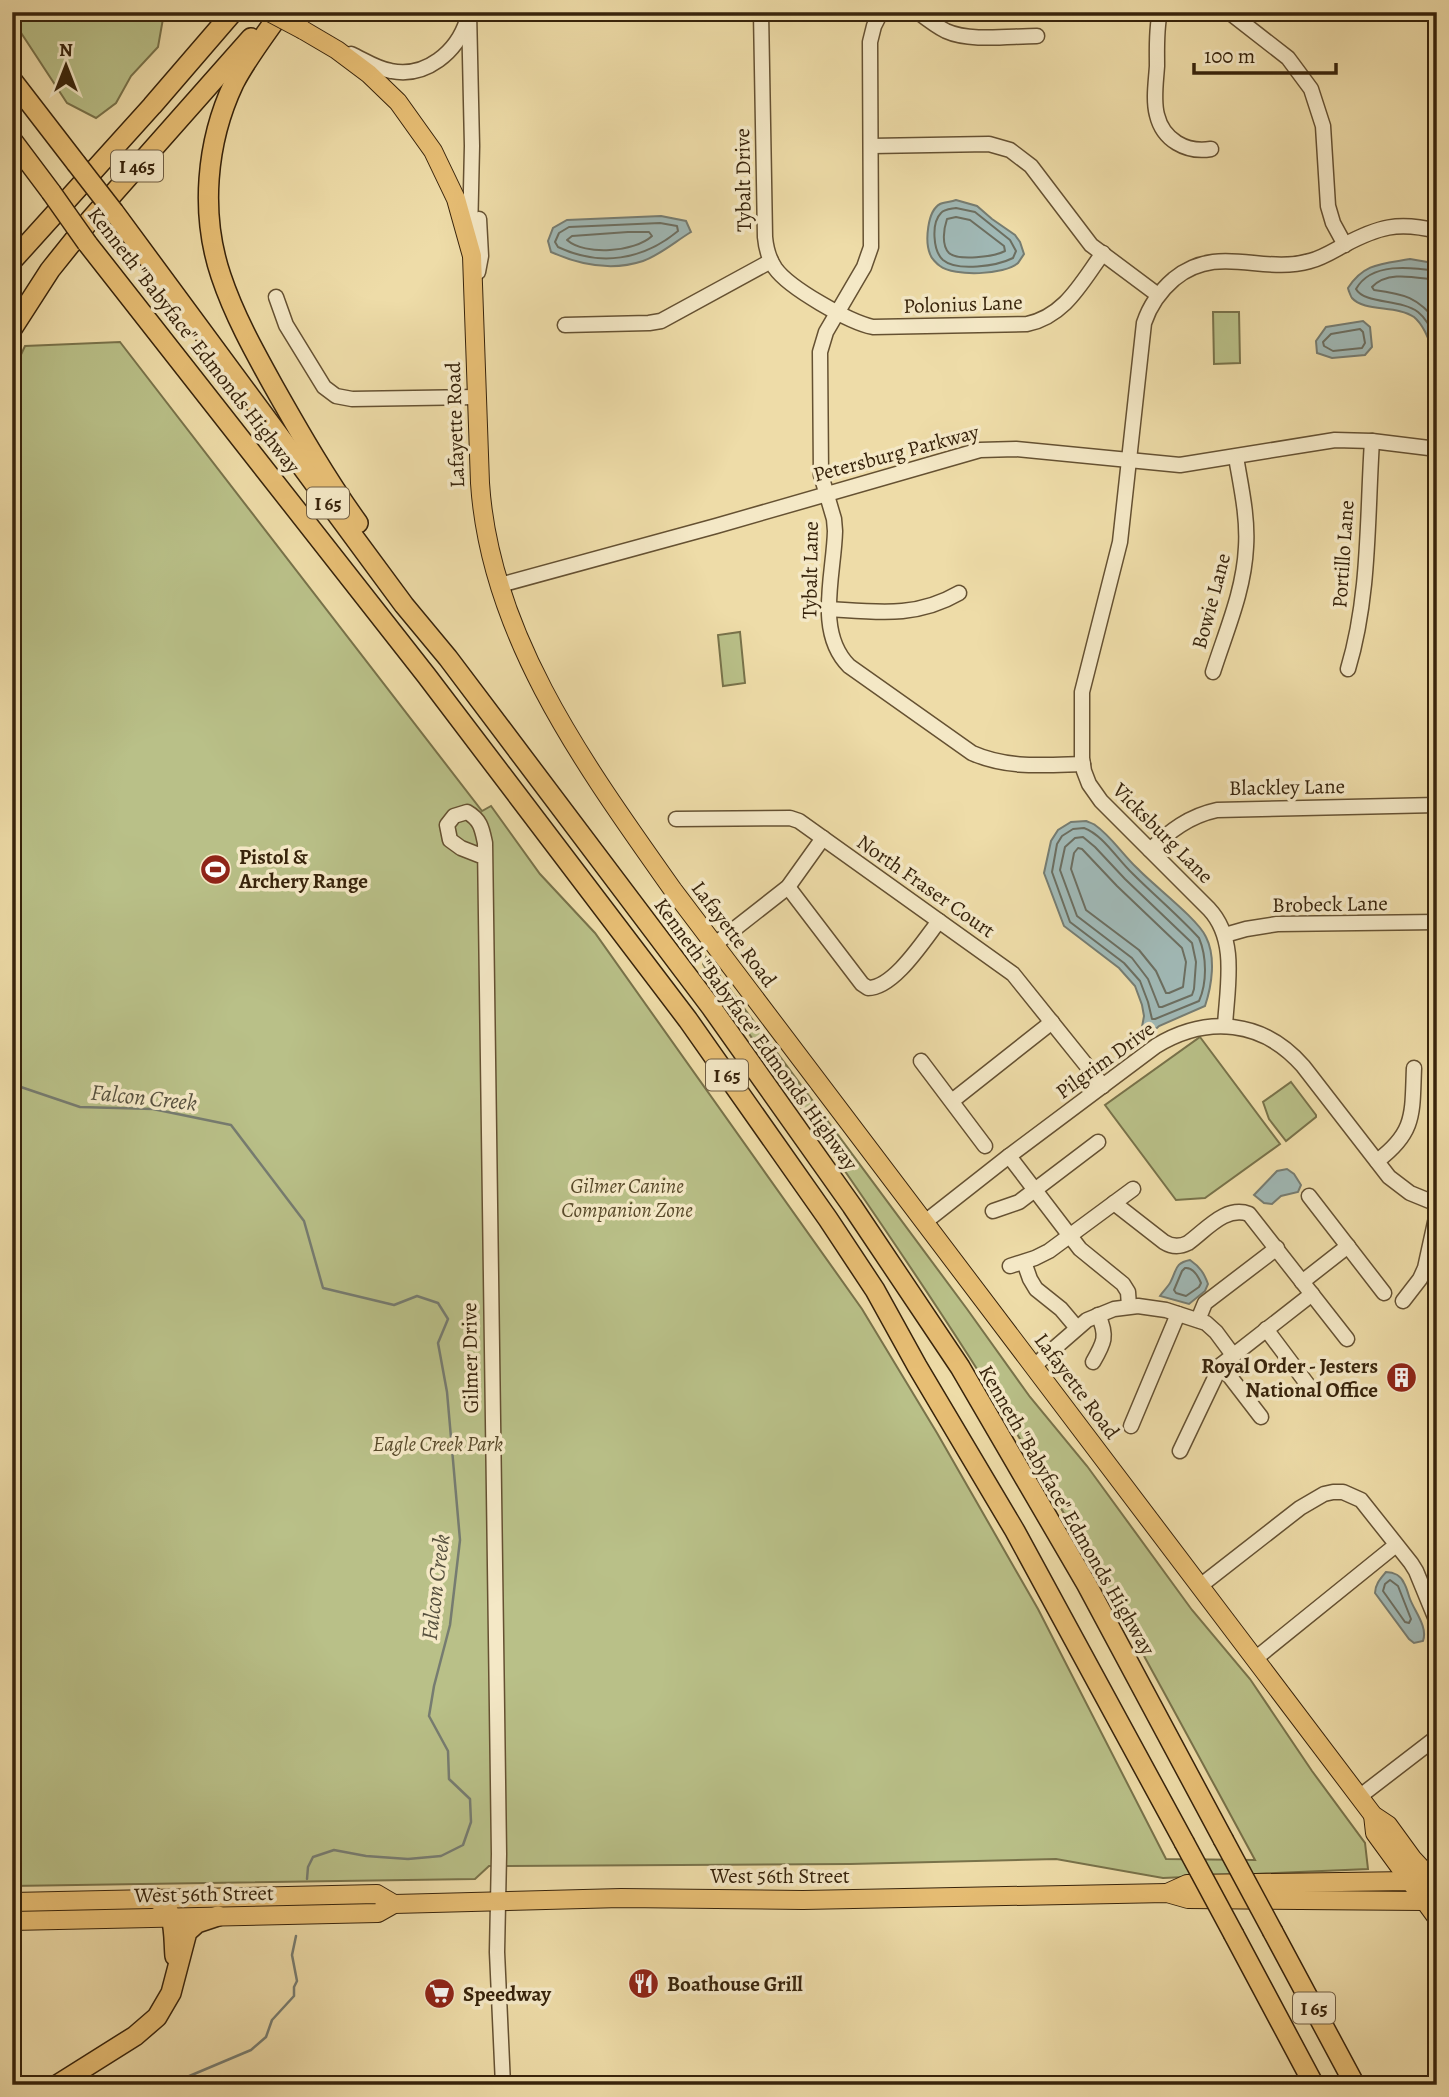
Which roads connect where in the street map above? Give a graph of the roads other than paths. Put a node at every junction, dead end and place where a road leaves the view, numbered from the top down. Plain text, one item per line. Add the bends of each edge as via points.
1 (233, 12) edge
2 (269, 12) edge
3 (275, 12) edge
4 (281, 12) edge
5 (469, 12) edge
6 (761, 12) edge
7 (881, 12) edge
8 (918, 12) edge
9 (1160, 12) edge
10 (1229, 12) edge
11 (1037, 36) dead end
12 (321, 40) junction
13 (12, 80) edge
14 (12, 140) edge
15 (472, 146) junction
16 (871, 146) junction
17 (1210, 149) dead end
18 (12, 151) edge
19 (39, 175) junction
20 (1437, 231) edge
21 (12, 245) edge
22 (1345, 245) junction
23 (1103, 253) junction
24 (472, 256) junction
25 (12, 261) edge
26 (771, 261) junction
27 (1158, 295) junction
28 (276, 297) dead end
29 (474, 298) junction
30 (838, 312) junction
31 (565, 325) dead end
32 (12, 329) edge
33 (477, 397) junction
34 (1372, 442) junction
35 (1437, 449) edge
36 (1236, 457) junction
37 (1129, 461) junction
38 (826, 493) junction
39 (500, 585) junction
40 (959, 593) dead end
41 (830, 609) junction
42 (448, 658) junction
43 (1348, 669) dead end
44 (1213, 672) dead end
45 (1083, 764) junction
46 (1437, 805) edge
47 (676, 819) dead end
48 (823, 838) junction
49 (1150, 850) junction
50 (484, 857) dead end
51 (788, 887) junction
52 (939, 921) junction
53 (1437, 922) edge
54 (1225, 935) junction
55 (714, 945) junction
56 (1052, 1022) junction
57 (1225, 1026) junction
58 (921, 1061) dead end
59 (1414, 1068) dead end
60 (1103, 1086) junction
61 (952, 1101) junction
62 (1098, 1142) dead end
63 (985, 1146) dead end
64 (1009, 1156) junction
65 (1377, 1161) junction
66 (1133, 1189) dead end
67 (1035, 1190) junction
68 (1309, 1196) dead end
69 (1114, 1203) junction
70 (1437, 1204) edge
71 (993, 1211) dead end
72 (1437, 1213) edge
73 (925, 1222) junction
74 (1070, 1236) junction
75 (1348, 1247) junction
76 (1277, 1248) junction
77 (1302, 1282) junction
78 (1384, 1293) dead end
79 (1312, 1294) junction
80 (1403, 1301) dead end
81 (1129, 1306) junction
82 (1178, 1314) junction
83 (1098, 1315) junction
84 (1198, 1320) junction
85 (1077, 1328) junction
86 (1266, 1329) junction
87 (1347, 1339) dead end
88 (1233, 1355) junction
89 (1093, 1362) dead end
90 (1222, 1365) junction
91 (1034, 1366) junction
92 (1308, 1385) dead end
93 (1261, 1417) dead end
94 (1132, 1426) dead end
95 (1181, 1451) dead end
96 (1396, 1545) junction
97 (1200, 1587) junction
98 (1437, 1622) edge
99 (1255, 1659) junction
100 (1437, 1737) edge
101 (1359, 1797) junction
102 (1373, 1815) junction
103 (1410, 1881) junction
104 (1433, 1892) edge
105 (1167, 1893) junction
106 (155, 1898) junction
107 (497, 1901) junction
108 (12, 1902) edge
109 (394, 1903) junction
110 (218, 1916) junction
111 (172, 1917) junction
112 (1437, 1918) edge
113 (12, 1921) edge
114 (176, 1971) junction
115 (57, 2085) edge
116 (503, 2085) edge
117 (1314, 2085) edge
118 (1355, 2085) edge

1 - 21 highway via 164,78
1 - 25 highway, I 465
2 - 12 main road, Lafayette Road, bridge
3 - 32 highway, I 465 via 90,220
4 - 42 highway via 238,76 216,135 209,208 214,251 248,338 294,422
5 - 12 street via 463,33 450,51 418,70 381,68
5 - 15 street
6 - 26 street, Tybalt Drive via 765,237
7 - 16 street, Tybalt Lane via 870,43
8 - 11 street via 952,33
9 - 17 street via 1156,107 1160,124 1179,145
10 - 22 street via 1288,58 1311,89 1325,135 1328,206
12 - 24 main road, Lafayette Road via 385,88 424,136 456,199
13 - 42 highway, Kenneth "Babyface" Edmonds Highway / I 65, bridge
14 - 19 highway, Kenneth "Babyface" Edmonds Highway / I 65
15 - 24 street
15 - 29 street via 481,256
16 - 23 street via 989,144 1010,150 1031,166 1085,239
16 - 30 street, Tybalt Lane via 871,247
18 - 19 highway
19 - 117 highway, Kenneth "Babyface" Edmonds Highway / I 65, bridge via 688,1020 828,1219 875,1290 1015,1531
20 - 22 street via 1397,225
22 - 27 street via 1301,264 1205,263 1181,274
23 - 27 street
23 - 30 street, Polonius Lane via 1060,309 1027,324 884,328
24 - 29 main road, Lafayette Road
26 - 30 street via 787,281
26 - 31 street via 662,321
27 - 37 street, Vicksburg Lane via 1143,328
28 - 33 street via 286,325 335,397
29 - 33 main road, Lafayette Road
30 - 38 street, Tybalt Lane via 823,338 819,359 821,469
33 - 39 main road, Lafayette Road via 481,506
34 - 35 street, Petersburg Parkway
34 - 36 street, Petersburg Parkway via 1335,440
34 - 43 street, Portillo Lane via 1363,594
36 - 37 street, Petersburg Parkway via 1180,465
36 - 44 street, Bowie Lane via 1246,518 1246,558
37 - 38 street, Petersburg Parkway via 1016,449 979,450
37 - 45 street, Vicksburg Lane via 1120,542 1083,688
38 - 39 street, Petersburg Parkway
38 - 41 street, Tybalt Lane via 835,531
39 - 55 main road, Lafayette Road via 542,690 614,805
40 - 41 street via 908,612
41 - 45 street, Tybalt Lane via 832,640 846,663 968,751 1015,765
42 - 118 highway, Kenneth "Babyface" Edmonds Highway / I 65, bridge via 735,1040 960,1367 1087,1585
45 - 49 street, Vicksburg Lane via 1094,793
46 - 49 street, Blackley Lane via 1217,810 1177,826
47 - 48 street, North Fraser Court via 790,818
48 - 51 street
48 - 52 street, North Fraser Court
49 - 54 street, Vicksburg Lane via 1215,916
50 - 107 street, Gilmer Drive
51 - 52 street via 862,985 869,988 903,968
51 - 55 street
52 - 56 street, North Fraser Court via 1013,974
53 - 54 street, Brobeck Lane via 1277,924
54 - 57 street
55 - 73 main road, Lafayette Road
56 - 60 street, North Fraser Court
56 - 61 street
57 - 60 street, Pilgrim Drive via 1176,1034
57 - 65 street, Pilgrim Drive via 1264,1035 1290,1052
58 - 61 street
59 - 65 street via 1407,1128
60 - 64 street, Pilgrim Drive
61 - 63 street
62 - 67 street
64 - 67 street
64 - 73 street, Pilgrim Drive
65 - 70 street, Pilgrim Drive via 1406,1191
66 - 69 street
67 - 71 street via 1015,1204
67 - 74 street
68 - 75 street
69 - 74 street
69 - 76 street via 1172,1246 1188,1243 1227,1214 1242,1211 1251,1215
72 - 80 street via 1425,1268
73 - 91 main road, Lafayette Road
74 - 81 street via 1123,1284
74 - 85 street via 1042,1255 1017,1264
75 - 77 street
75 - 78 street
76 - 77 street
76 - 84 street via 1205,1303
77 - 79 street
79 - 86 street
79 - 87 street
81 - 82 street
81 - 83 street
82 - 84 street
82 - 94 street
83 - 85 street
83 - 89 street via 1104,1336
84 - 88 street via 1211,1327
85 - 91 street
86 - 88 street
86 - 92 street
88 - 90 street
90 - 93 street
90 - 95 street
91 - 97 main road, Lafayette Road
96 - 97 street via 1361,1500 1333,1492 1300,1508
96 - 98 street via 1416,1571
96 - 99 street
97 - 99 main road, Lafayette Road
99 - 101 main road, Lafayette Road
100 - 101 street
101 - 102 main road, Lafayette Road
102 - 103 main road, Lafayette Road via 1375,1833
102 - 104 main road, Lafayette Road via 1388,1825
103 - 104 main road, Lafayette Road
103 - 105 main road, West 56th Street via 1187,1884
104 - 105 main road, West 56th Street via 1188,1899
104 - 112 main road, Lafayette Road
105 - 107 main road, West 56th Street
106 - 108 main road, West 56th Street
106 - 109 main road, West 56th Street via 377,1894
106 - 111 highway via 167,1906
107 - 109 main road, West 56th Street
107 - 116 street, Gilmer Drive
109 - 110 main road, West 56th Street via 378,1913
110 - 111 main road, West 56th Street
110 - 114 highway via 189,1929
111 - 113 main road, West 56th Street
111 - 114 highway
114 - 115 highway via 166,2002 149,2025

